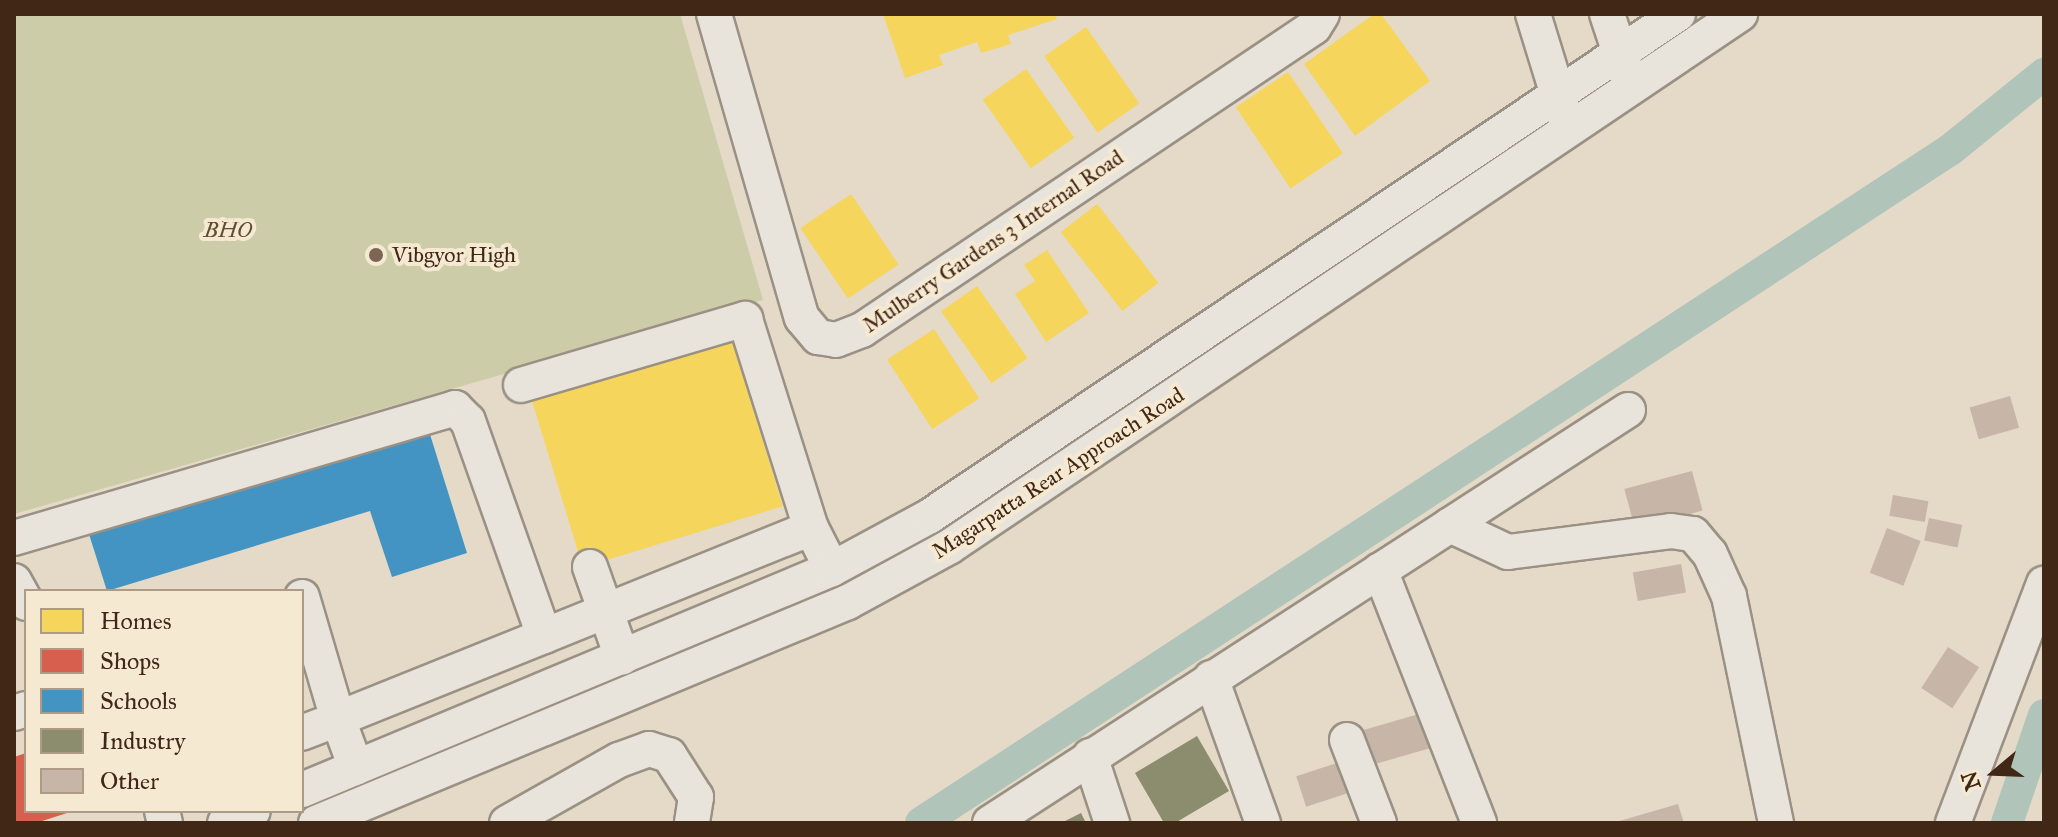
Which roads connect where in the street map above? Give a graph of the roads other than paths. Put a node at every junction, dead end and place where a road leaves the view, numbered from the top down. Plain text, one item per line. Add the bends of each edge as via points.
1 (714, 14) edge
2 (1322, 14) edge
3 (1533, 14) edge
4 (1607, 14) edge
5 (1678, 14) edge
6 (1740, 14) edge
7 (1620, 53) junction
8 (1632, 89) junction
9 (1557, 96) junction
10 (1570, 130) junction
11 (521, 385) dead end
12 (1628, 410) dead end
13 (1450, 525) junction
14 (811, 528) junction
15 (14, 538) edge
16 (590, 567) dead end
17 (832, 569) junction
18 (1380, 570) junction
19 (14, 581) edge
20 (2044, 584) edge
21 (24, 599) edge
22 (304, 605) edge
23 (605, 611) junction
24 (544, 636) junction
25 (622, 657) junction
26 (1211, 678) junction
27 (338, 719) junction
28 (304, 732) edge
29 (1347, 740) dead end
30 (1090, 756) junction
31 (356, 768) junction
32 (304, 789) edge
33 (248, 813) edge
34 (225, 823) edge
35 (316, 823) edge
36 (507, 823) edge
37 (692, 823) edge
38 (990, 823) edge
39 (1112, 823) edge
40 (1263, 823) edge
41 (1379, 823) edge
42 (1479, 823) edge
43 (1776, 823) edge
44 (1953, 823) edge

1 - 2 street, Mulberry Gardens 3 Internal Road via 802,318 818,337 836,340 862,330 1247,72 1314,27
3 - 9 street
4 - 7 street
5 - 7 street, Magarpatta Rear Approach Road
6 - 8 street, Magarpatta Rear Approach Road
7 - 8 street
7 - 9 street, Magarpatta Rear Approach Road
8 - 10 street, Magarpatta Rear Approach Road
9 - 10 street
9 - 17 street, Magarpatta Rear Approach Road via 930,516
10 - 35 street, Magarpatta Rear Approach Road via 949,547 848,602
11 - 14 street via 745,319
12 - 13 street
13 - 18 street
13 - 43 street via 1508,552 1671,531 1693,534 1710,554 1729,596
14 - 17 street
14 - 23 street
15 - 24 street via 433,410 455,408 468,421
16 - 23 street
17 - 25 street, Magarpatta Rear Approach Road
18 - 26 street
18 - 42 street
19 - 21 street
20 - 44 street
22 - 27 street
23 - 24 street
23 - 25 street
24 - 27 street
25 - 31 street, Magarpatta Rear Approach Road
26 - 30 street
26 - 40 street
27 - 28 street
27 - 31 street
29 - 41 street
30 - 38 street
30 - 39 street
31 - 32 street, Magarpatta Rear Approach Road
33 - 34 street
36 - 37 street via 619,760 649,749 669,755 696,797

